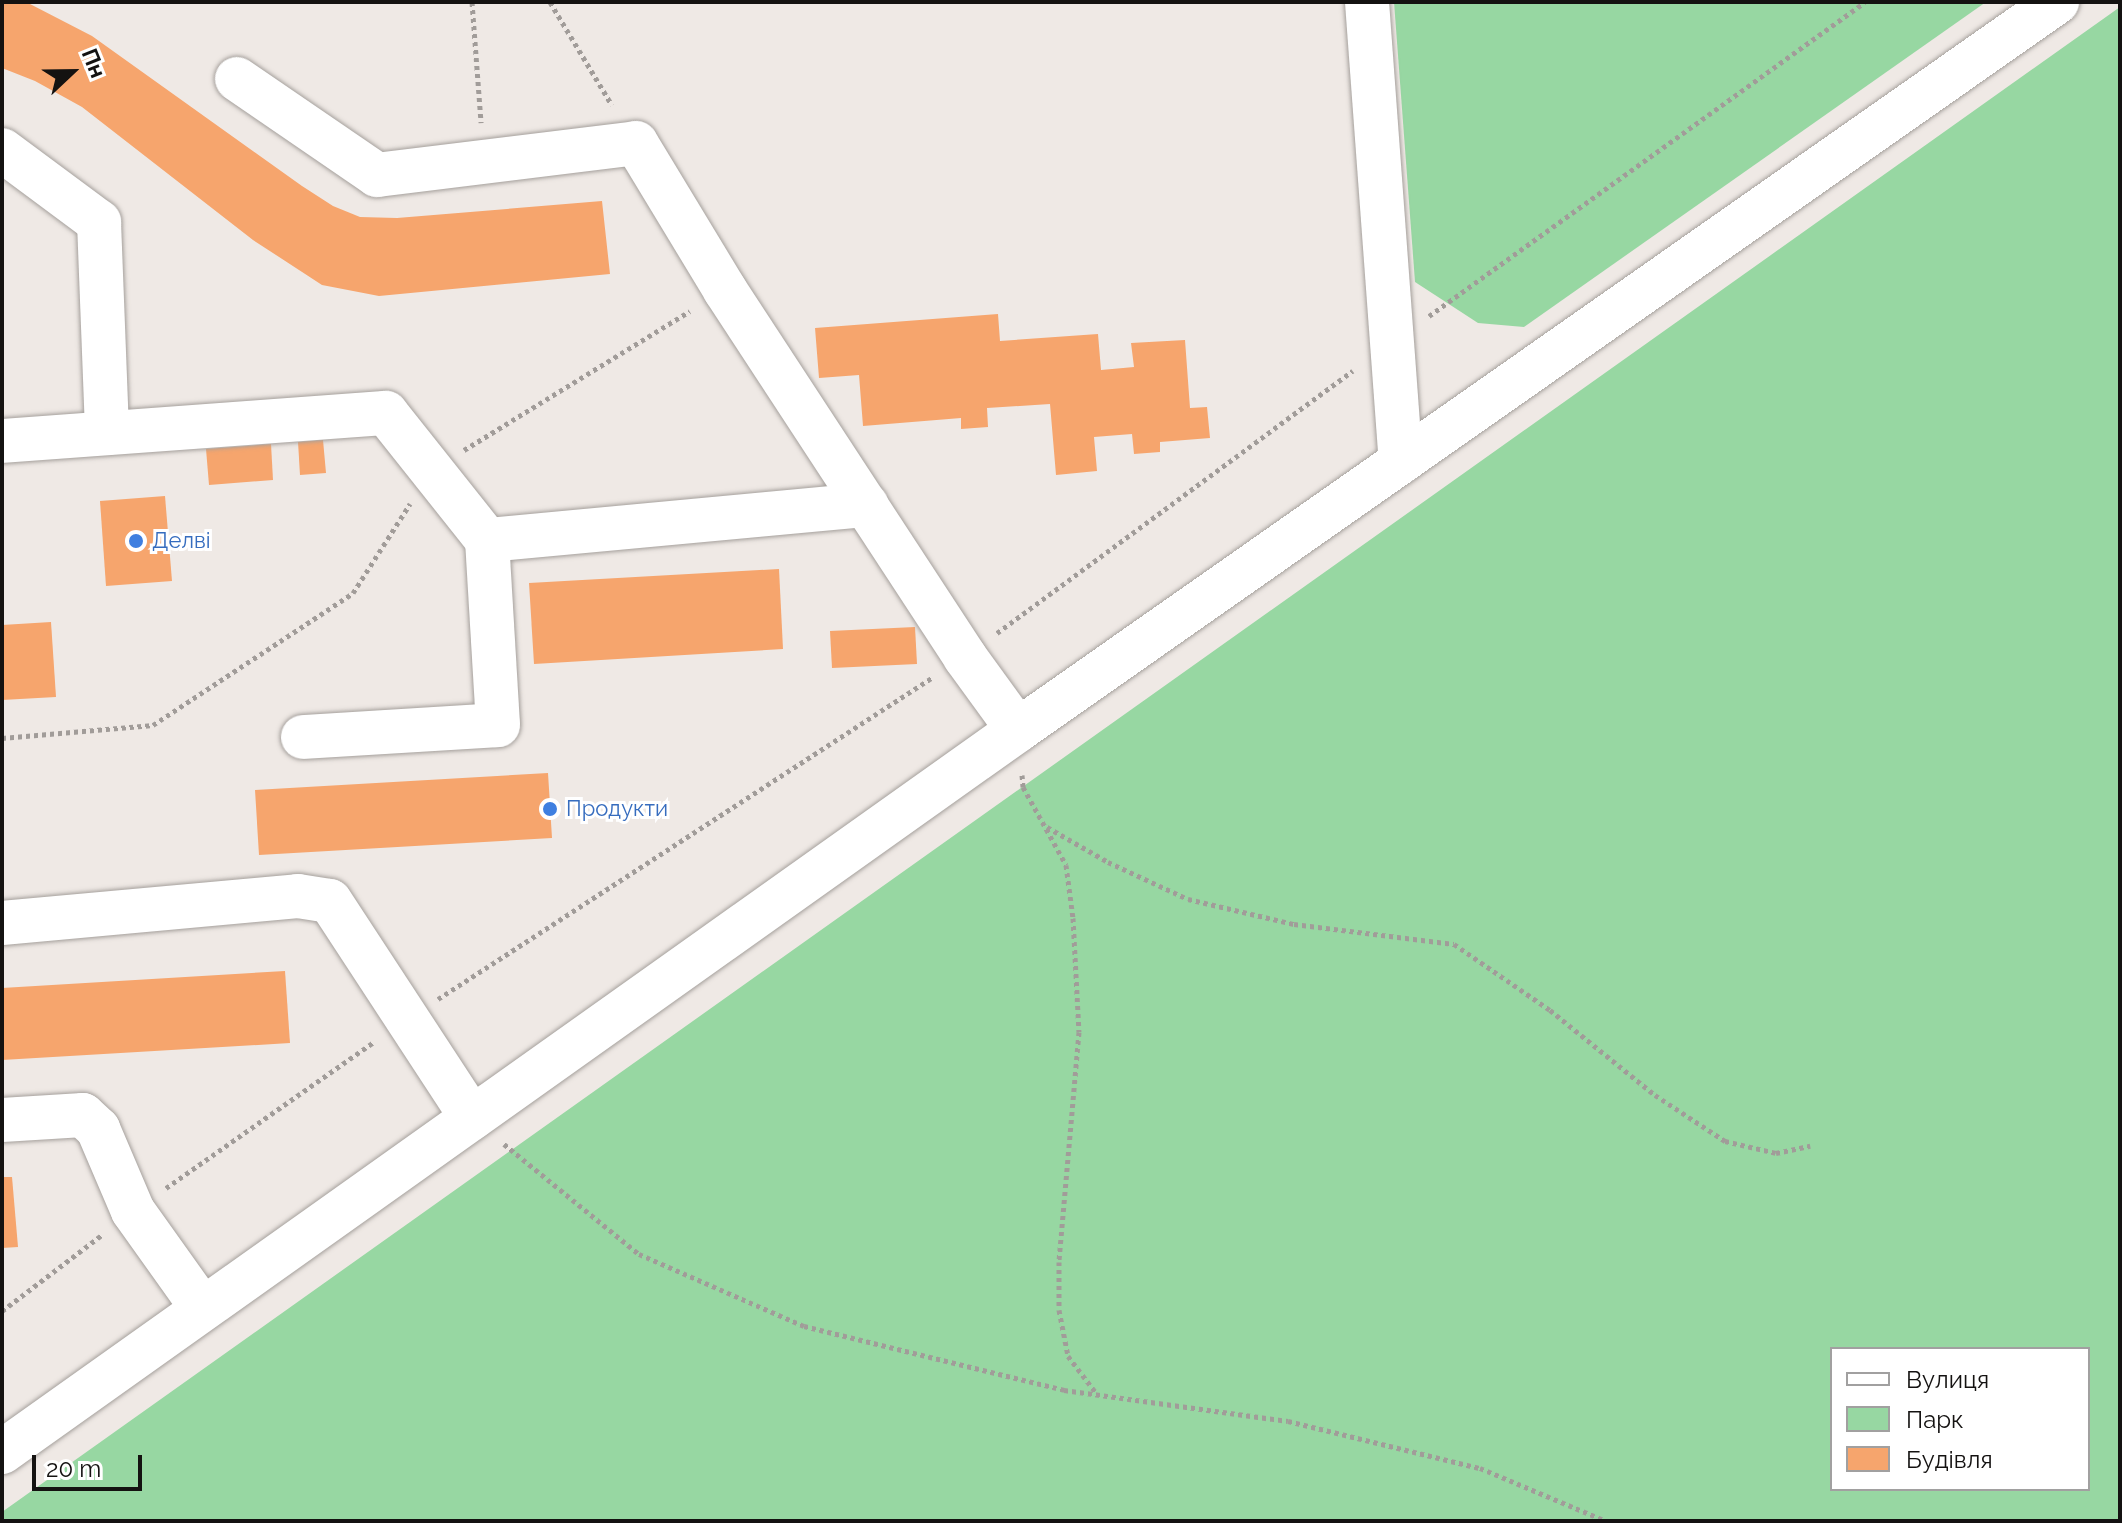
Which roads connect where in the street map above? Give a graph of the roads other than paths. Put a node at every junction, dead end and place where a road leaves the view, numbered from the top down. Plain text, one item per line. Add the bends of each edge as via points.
1 (1367, 2) edge
2 (2057, 2) edge
3 (237, 79) dead end
4 (2, 150) edge
5 (107, 433) junction
6 (2, 441) edge
7 (1401, 462) junction
8 (866, 505) junction
9 (487, 540) junction
10 (1018, 730) junction
11 (303, 737) dead end
12 (2, 923) edge
13 (472, 1118) junction
14 (2, 1120) edge
15 (203, 1309) junction
16 (2, 1452) edge

1 - 7 street
2 - 7 street
3 - 8 street via 377,175 636,143
4 - 5 street via 99,222
5 - 6 street
5 - 9 street via 386,413
7 - 10 street
8 - 9 street
8 - 10 street
9 - 11 street via 498,725
10 - 13 street
12 - 13 street via 298,896 330,901
13 - 15 street
14 - 15 street via 83,1115 98,1129 133,1211
15 - 16 street

